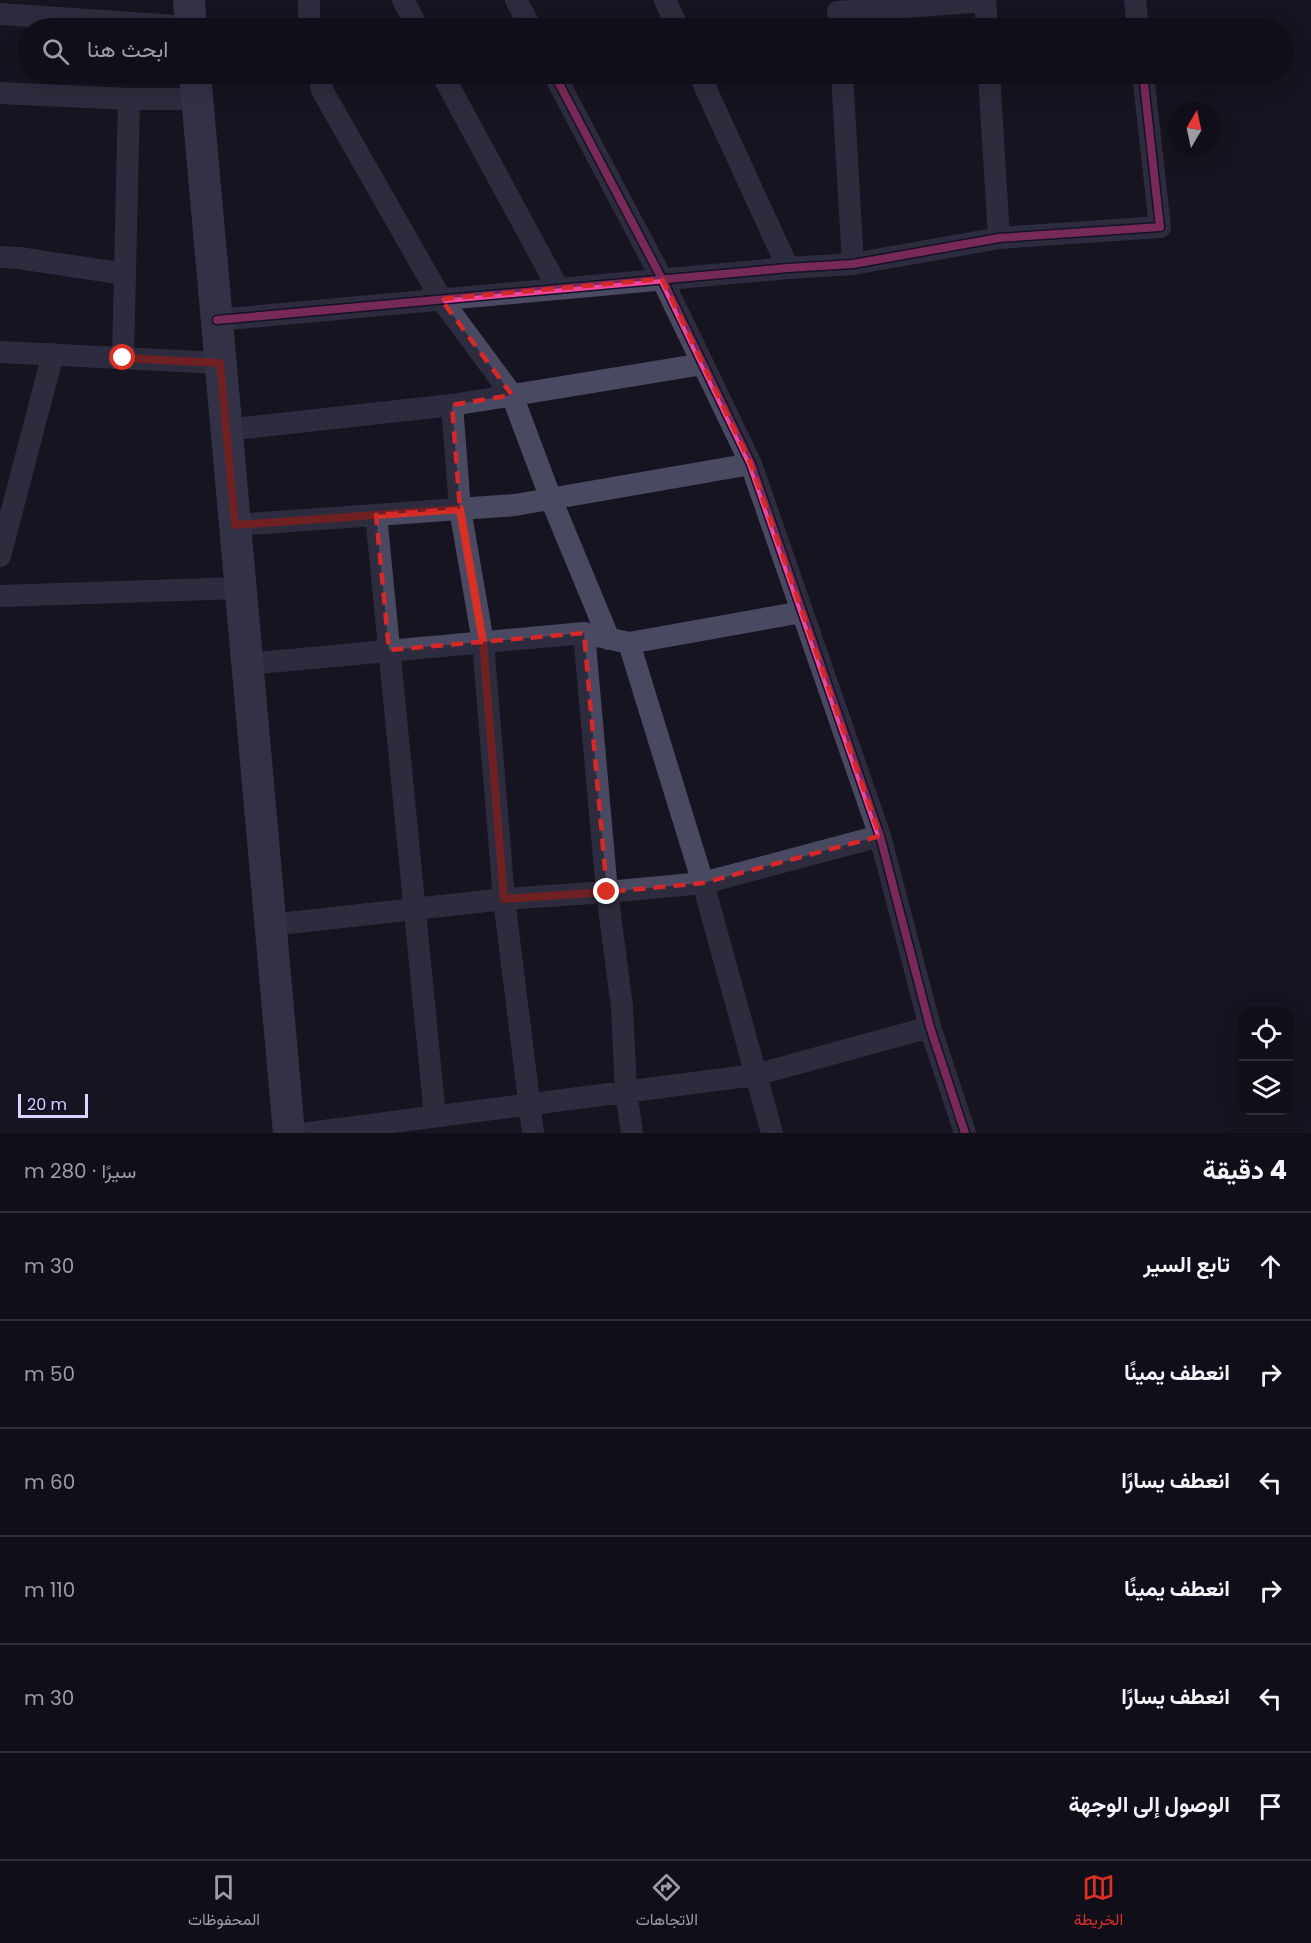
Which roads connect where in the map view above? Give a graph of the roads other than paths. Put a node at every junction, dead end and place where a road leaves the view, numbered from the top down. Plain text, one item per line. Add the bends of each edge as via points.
1 (309, 0) edge
2 (403, 0) edge
3 (516, 0) edge
4 (665, 0) edge
5 (1135, 0) edge
6 (985, 1) edge
7 (0, 14) edge
8 (839, 14) edge
9 (152, 18) edge
10 (309, 18) edge
11 (413, 18) edge
12 (526, 18) edge
13 (673, 18) edge
14 (986, 18) edge
15 (1137, 18) edge
16 (321, 84) edge
17 (447, 84) edge
18 (559, 84) edge
19 (704, 84) edge
20 (843, 84) edge
21 (991, 84) edge
22 (1144, 84) edge
23 (196, 86) edge
24 (0, 93) edge
25 (129, 99) junction
26 (999, 237) junction
27 (0, 257) edge
28 (853, 264) junction
29 (788, 268) junction
30 (125, 274) junction
31 (662, 279) junction
32 (558, 288) junction
33 (441, 299) junction
34 (217, 320) junction
35 (0, 352) edge
36 (53, 354) junction
37 (123, 358) junction
38 (220, 363) junction
39 (703, 364) junction
40 (512, 395) junction
41 (452, 405) junction
42 (226, 430) junction
43 (751, 464) junction
44 (551, 499) junction
45 (460, 509) junction
46 (376, 514) junction
47 (235, 525) junction
48 (0, 556) edge
49 (240, 588) junction
50 (0, 596) edge
51 (802, 612) junction
52 (584, 633) junction
53 (619, 641) junction
54 (483, 642) junction
55 (389, 650) junction
56 (247, 664) junction
57 (880, 836) junction
58 (704, 883) junction
59 (607, 892) junction
60 (504, 899) junction
61 (414, 908) junction
62 (270, 925) junction
63 (930, 1027) junction
64 (755, 1075) junction
65 (626, 1092) junction
66 (530, 1104) junction
67 (435, 1116) junction
68 (289, 1133) edge
69 (308, 1133) edge
70 (533, 1133) edge
71 (632, 1133) edge
72 (772, 1133) edge
73 (965, 1133) edge

1 - 10 street
2 - 11 street
3 - 12 street
4 - 13 street
5 - 15 street
6 - 8 street
6 - 14 street
7 - 9 street
16 - 33 street
17 - 32 street
18 - 31 street
19 - 29 street
20 - 28 street
21 - 26 street
22 - 26 street via 1160,227
23 - 25 street
23 - 34 main road
24 - 25 street
25 - 30 street
26 - 28 street
27 - 30 street
28 - 29 street
29 - 31 street
30 - 37 street
31 - 32 street
31 - 39 street
32 - 33 street
33 - 34 street
33 - 40 street
34 - 38 main road
35 - 36 street
36 - 37 street
36 - 48 street
37 - 38 street
38 - 42 main road
39 - 40 street
39 - 43 street
40 - 41 street
40 - 44 street
41 - 42 street
41 - 45 street
42 - 47 main road
43 - 44 street
43 - 51 street
44 - 45 street
44 - 53 street
45 - 46 street
45 - 54 street
46 - 47 street
46 - 55 street
47 - 49 main road
49 - 50 street
49 - 56 main road
51 - 53 street
51 - 57 street
52 - 53 street
52 - 54 street
52 - 59 street
53 - 58 street
54 - 55 street
54 - 60 street
55 - 56 street
55 - 61 street
56 - 62 main road
57 - 58 street
57 - 63 street
58 - 59 street
58 - 64 street
59 - 60 street
59 - 65 street via 622,1007
60 - 61 street
60 - 66 street
61 - 62 street
61 - 67 street
62 - 68 main road
63 - 64 street
63 - 73 street
64 - 65 street
64 - 72 street
65 - 66 street
65 - 71 street
66 - 67 street
66 - 70 street
67 - 69 street

